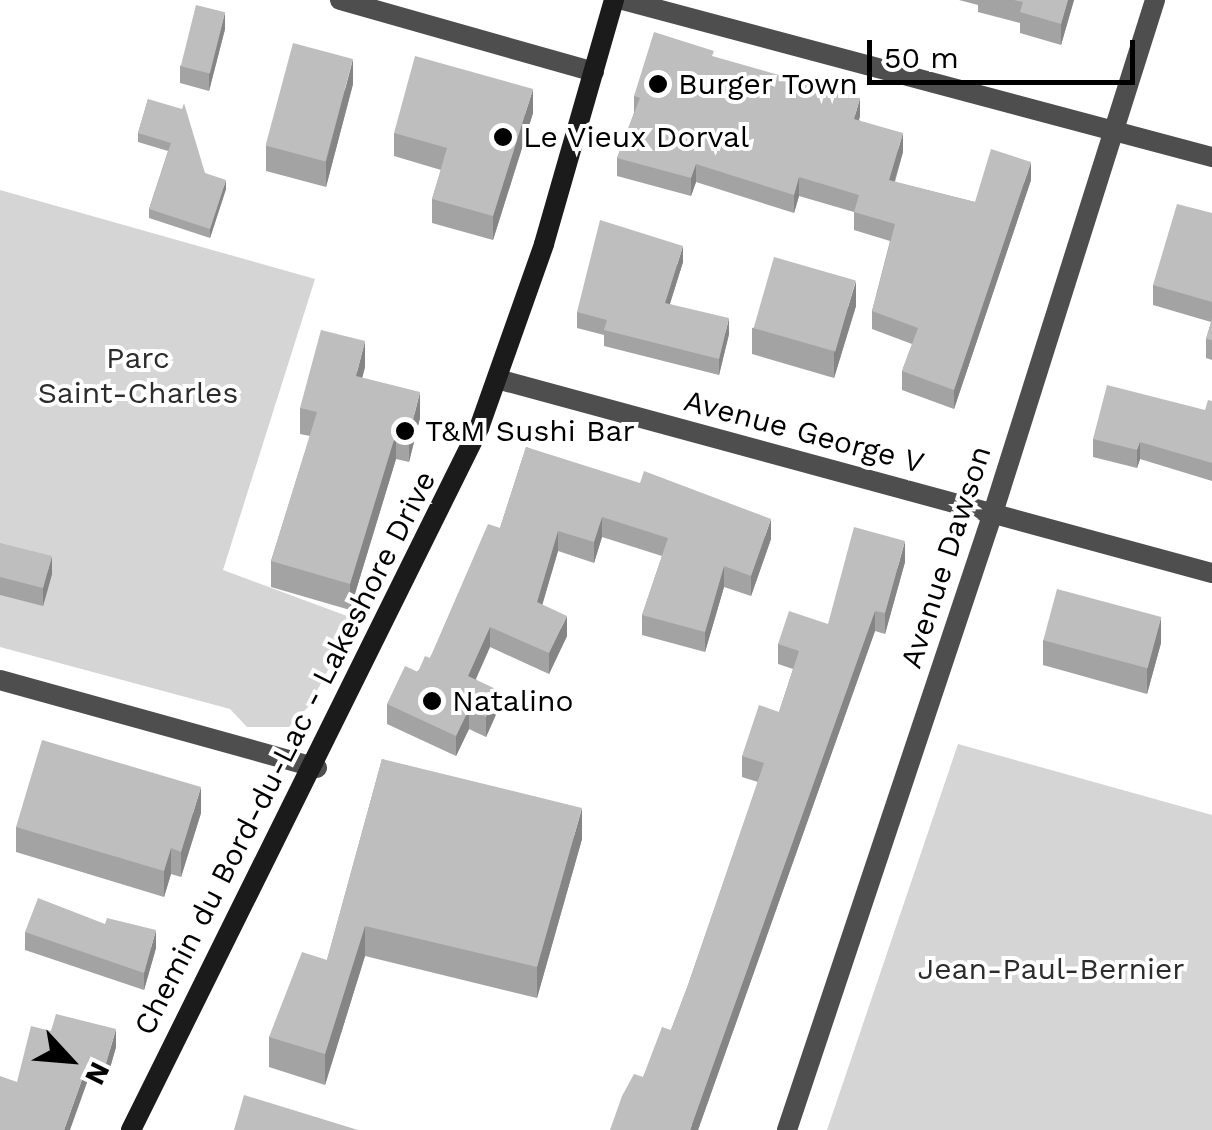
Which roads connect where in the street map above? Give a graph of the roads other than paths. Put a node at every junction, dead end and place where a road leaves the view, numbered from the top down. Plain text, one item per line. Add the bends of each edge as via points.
1 (340, 0) edge
2 (614, 0) edge
3 (623, 0) edge
4 (1154, 0) edge
5 (594, 72) junction
6 (1114, 130) junction
7 (1212, 157) edge
8 (497, 379) junction
9 (993, 513) junction
10 (1212, 573) edge
11 (0, 680) edge
12 (314, 767) junction
13 (130, 1130) edge
14 (787, 1130) edge

1 - 5 street
2 - 5 street, Chemin du Bord-du-Lac - Lakeshore Drive
3 - 6 street
4 - 6 street, Avenue Dawson
5 - 8 street, Chemin du Bord-du-Lac - Lakeshore Drive
6 - 7 street
6 - 9 street, Avenue Dawson
8 - 9 street, Avenue George V
8 - 12 street, Chemin du Bord-du-Lac - Lakeshore Drive via 445,501
9 - 10 street, Avenue George V
9 - 14 street, Avenue Dawson
11 - 12 street
12 - 13 street, Chemin du Bord-du-Lac - Lakeshore Drive

